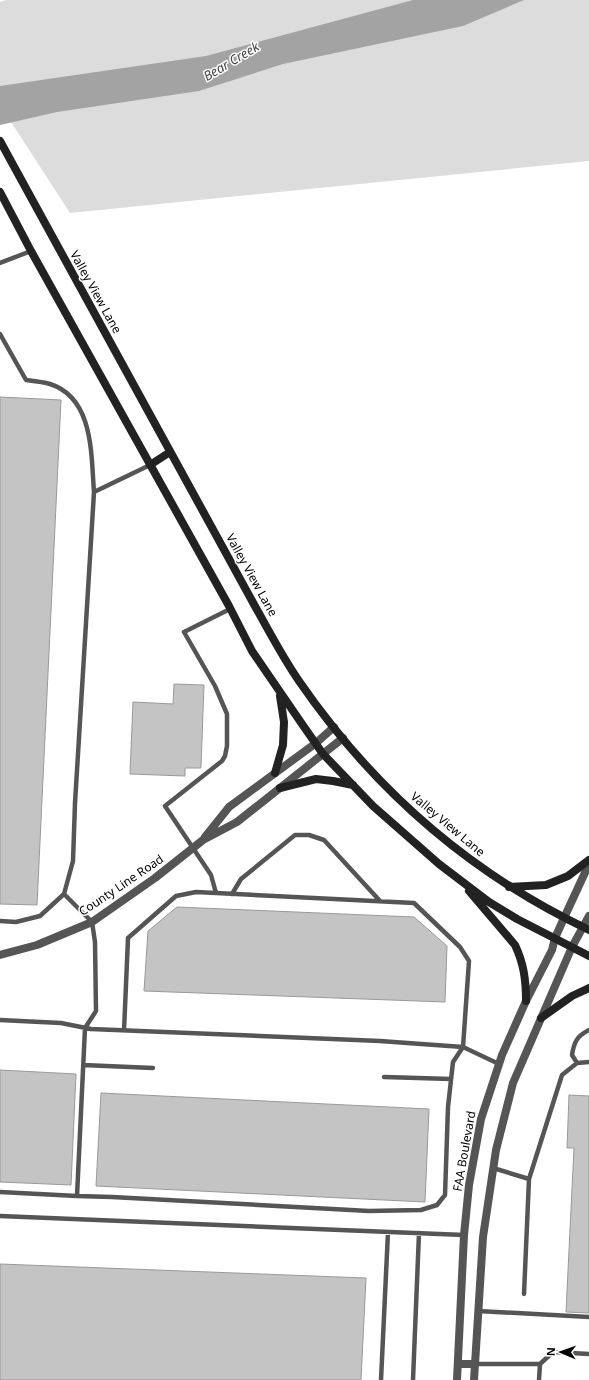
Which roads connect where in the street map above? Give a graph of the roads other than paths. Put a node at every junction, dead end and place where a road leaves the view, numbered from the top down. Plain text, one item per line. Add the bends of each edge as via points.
1 (0, 141) edge
2 (0, 192) edge
3 (31, 251) junction
4 (0, 263) edge
5 (0, 334) edge
6 (170, 452) junction
7 (150, 465) junction
8 (94, 492) junction
9 (230, 609) junction
10 (280, 693) junction
11 (334, 727) junction
12 (343, 738) junction
13 (316, 743) junction
14 (323, 754) junction
15 (275, 773) junction
16 (353, 785) junction
17 (280, 788) junction
18 (204, 840) junction
19 (193, 848) junction
20 (589, 860) edge
21 (589, 864) edge
22 (461, 881) junction
23 (509, 887) junction
24 (216, 893) junction
25 (64, 894) junction
26 (232, 894) junction
27 (380, 901) junction
28 (589, 916) edge
29 (564, 918) junction
30 (0, 921) edge
31 (92, 922) junction
32 (586, 929) edge
33 (555, 938) junction
34 (572, 947) junction
35 (0, 955) edge
36 (589, 956) edge
37 (589, 988) edge
38 (526, 1001) junction
39 (541, 1018) junction
40 (0, 1020) edge
41 (85, 1028) junction
42 (589, 1030) edge
43 (124, 1031) junction
44 (463, 1047) junction
45 (589, 1062) edge
46 (577, 1063) junction
47 (499, 1064) junction
48 (84, 1065) junction
49 (153, 1068) dead end
50 (384, 1077) dead end
51 (451, 1079) junction
52 (493, 1168) junction
53 (529, 1179) junction
54 (0, 1192) edge
55 (77, 1196) junction
56 (0, 1216) edge
57 (388, 1232) junction
58 (419, 1233) junction
59 (464, 1235) junction
60 (524, 1294) dead end
61 (478, 1311) junction
62 (589, 1317) edge
63 (589, 1354) edge
64 (458, 1364) junction
65 (475, 1364) junction
66 (540, 1364) junction
67 (381, 1380) edge
68 (413, 1380) edge
69 (457, 1380) edge
70 (474, 1380) edge
71 (539, 1380) edge

1 - 6 main road, Valley View Lane
2 - 3 main road
3 - 4 lane
3 - 7 main road
5 - 8 lane via 26,380 51,384 71,396 81,411 89,437
6 - 7 main road
6 - 11 main road, Valley View Lane via 298,680
7 - 8 lane
7 - 9 main road
8 - 25 lane via 73,861
9 - 10 main road via 252,651
9 - 19 lane via 184,632 215,686 227,714 228,731 222,761 164,806
10 - 13 main road
10 - 15 main road via 284,722 283,745
11 - 12 main road, Valley View Lane
11 - 13 street, County Line Road
12 - 14 street, County Line Road
12 - 23 main road, Valley View Lane via 379,779 427,826
13 - 14 main road
13 - 15 street, County Line Road
14 - 16 main road
14 - 17 street, County Line Road
15 - 18 street, County Line Road via 229,807
16 - 17 main road via 316,779
16 - 22 main road via 393,825
17 - 18 street, County Line Road via 237,822
18 - 19 street, County Line Road
19 - 24 lane via 211,875
19 - 31 street, County Line Road
20 - 23 main road via 568,876 546,885
21 - 29 street, FAA Boulevard
22 - 33 main road via 517,919
22 - 38 main road via 516,945 524,970
23 - 29 main road, Valley View Lane
24 - 26 lane
24 - 43 lane via 196,892 176,896 128,938
25 - 30 lane via 40,916 16,922
25 - 31 lane
26 - 27 lane
26 - 27 lane via 241,878 295,835 309,835 324,840
27 - 44 lane via 414,903 460,947 469,961
28 - 32 street
29 - 32 main road, Valley View Lane
29 - 33 street, FAA Boulevard
31 - 35 street, County Line Road via 37,944
31 - 41 lane via 95,942 96,1011
32 - 34 street
33 - 34 main road
33 - 38 street, FAA Boulevard via 552,950
34 - 36 main road
34 - 39 street
37 - 39 main road via 572,996
38 - 47 street, FAA Boulevard
39 - 52 street via 512,1083
40 - 41 lane via 61,1022
41 - 43 lane
41 - 48 lane
42 - 46 lane via 578,1037 573,1048 572,1055
43 - 44 lane via 380,1041
44 - 47 lane
44 - 51 lane via 453,1062
45 - 46 lane
46 - 53 lane via 562,1075
47 - 59 street, FAA Boulevard via 481,1119 469,1185
48 - 49 lane
48 - 55 lane
50 - 51 lane
51 - 55 lane via 445,1195 437,1205 421,1210 368,1211
52 - 53 lane
52 - 61 street via 483,1237
53 - 60 lane
54 - 55 lane
56 - 57 lane
57 - 58 lane
57 - 67 lane
58 - 59 lane
58 - 68 lane
59 - 64 street, FAA Boulevard
61 - 62 lane
61 - 65 street
63 - 66 lane via 553,1352
64 - 65 street
64 - 69 street, FAA Boulevard
65 - 66 lane
65 - 70 street
66 - 71 lane

